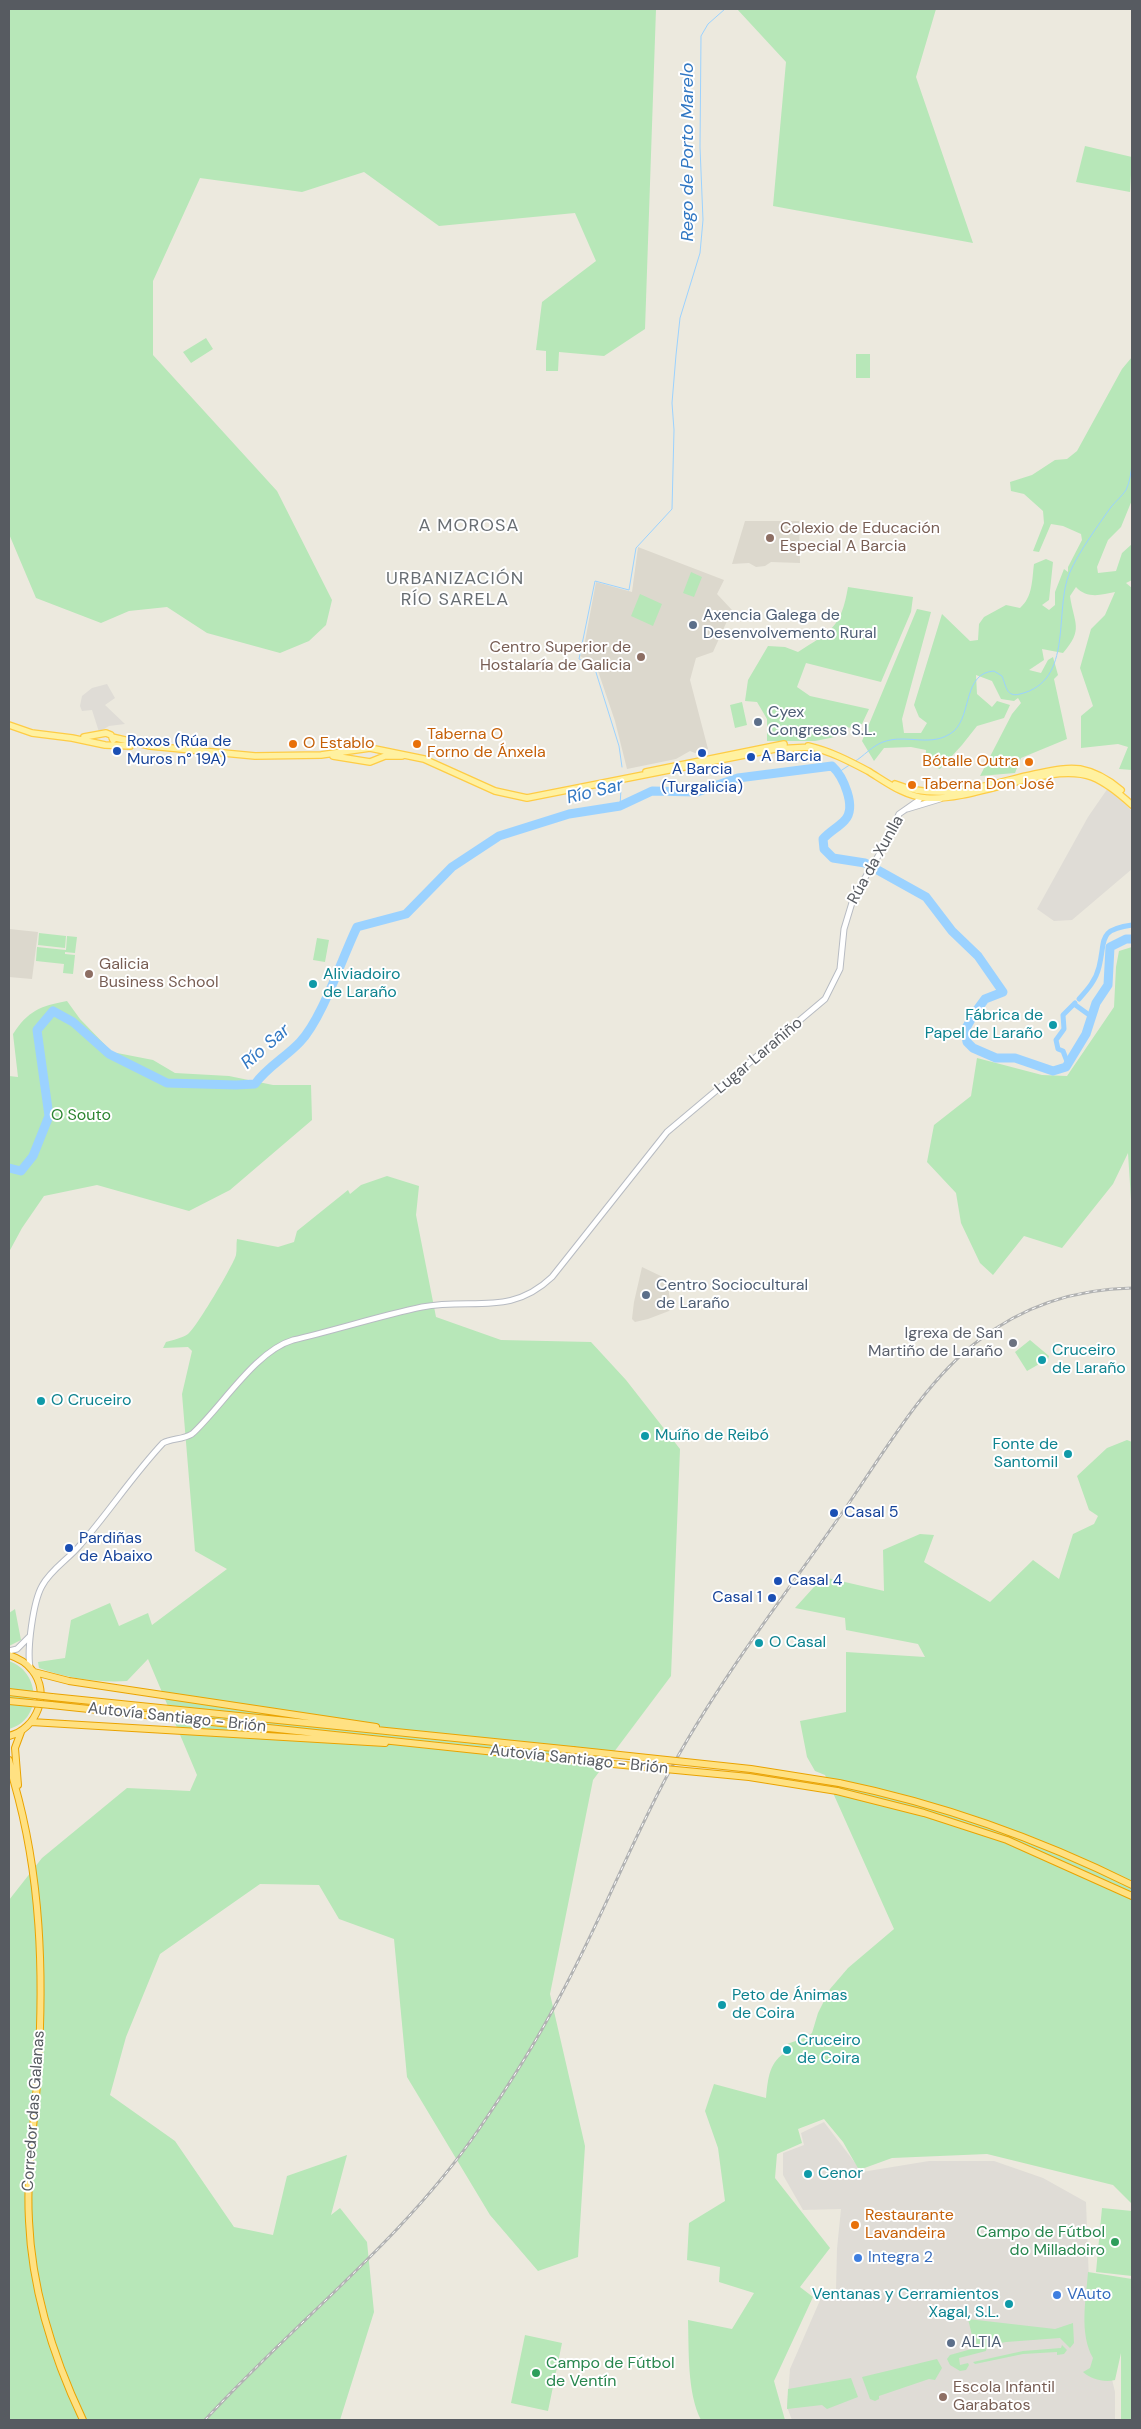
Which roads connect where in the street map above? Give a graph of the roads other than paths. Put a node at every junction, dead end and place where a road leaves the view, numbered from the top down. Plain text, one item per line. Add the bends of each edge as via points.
1 (9, 725) edge
2 (102, 735) junction
3 (112, 737) junction
4 (72, 738) junction
5 (105, 745) junction
6 (150, 746) junction
7 (372, 748) junction
8 (364, 750) junction
9 (321, 755) junction
10 (417, 757) junction
11 (373, 760) junction
12 (365, 761) junction
13 (1074, 769) junction
14 (868, 772) junction
15 (897, 785) junction
16 (966, 790) junction
17 (902, 791) junction
18 (1117, 792) junction
19 (908, 795) junction
20 (946, 797) junction
21 (922, 800) junction
22 (1132, 800) edge
23 (910, 805) junction
24 (1132, 805) edge
25 (904, 809) junction
26 (840, 970) joint
27 (30, 1637) junction
28 (9, 1653) edge
29 (32, 1670) junction
30 (9, 1692) edge
31 (9, 1701) edge
32 (31, 1722) junction
33 (22, 1731) junction
34 (388, 1731) junction
35 (9, 1736) edge
36 (397, 1740) junction
37 (9, 1760) edge
38 (18, 1794) junction
39 (1132, 1886) edge
40 (1132, 1896) edge
41 (83, 2420) edge

1 - 4 main road via 32,733
2 - 3 main road
2 - 4 main road
2 - 5 main road via 100,740
3 - 5 main road via 112,742
3 - 6 main road
4 - 5 main road
5 - 6 main road
6 - 9 main road via 262,756
7 - 8 main road
7 - 10 main road
7 - 11 main road via 376,754
8 - 9 main road
8 - 12 main road via 362,756
9 - 12 main road
10 - 11 main road via 389,756
10 - 14 main road via 495,791 535,798 779,748 812,747 841,757
11 - 12 main road
13 - 16 main road
13 - 18 main road via 1100,778
13 - 22 main road via 1105,778
14 - 15 main road
14 - 17 main road
15 - 16 main road via 928,793
15 - 21 street
16 - 21 street
17 - 19 street, Rúa da Xunlla
17 - 21 main road
18 - 20 main road via 1091,776 1067,773
18 - 24 main road
19 - 21 street, Rúa da Xunlla
19 - 23 street, Rúa da Xunlla
20 - 21 main road
20 - 21 street, Rúa da Xunlla
21 - 23 street, Rúa da Xunlla
21 - 25 street, Rúa da Xunlla
23 - 25 street, Rúa da Xunlla
25 - 26 street, Rúa da Xunlla via 849,910 843,933
26 - 27 street, Lugar Larañiño via 819,1006 667,1132 543,1285 514,1301 424,1307 282,1344 231,1388 192,1434 167,1441 158,1448 78,1549 47,1577 38,1594
27 - 28 street
27 - 29 street via 28,1648
28 - 29 highway
29 - 32 highway via 40,1684 41,1698
29 - 34 highway via 69,1681 368,1725
30 - 34 highway, Autovía Santiago - Brión, bridge
31 - 36 highway, Autovía Santiago - Brión, bridge
32 - 33 highway
32 - 36 highway via 385,1743
33 - 35 highway
33 - 38 highway via 16,1748
34 - 39 highway, Autovía Santiago - Brión, bridge via 751,1769 839,1783 926,1804 1009,1831 1078,1859
36 - 40 highway, Autovía Santiago - Brión, bridge via 749,1777 837,1791 924,1813 1007,1840
37 - 38 highway
38 - 41 highway, Corredor das Galanas via 32,1864 42,1965 38,2072 28,2193 33,2263 51,2344

